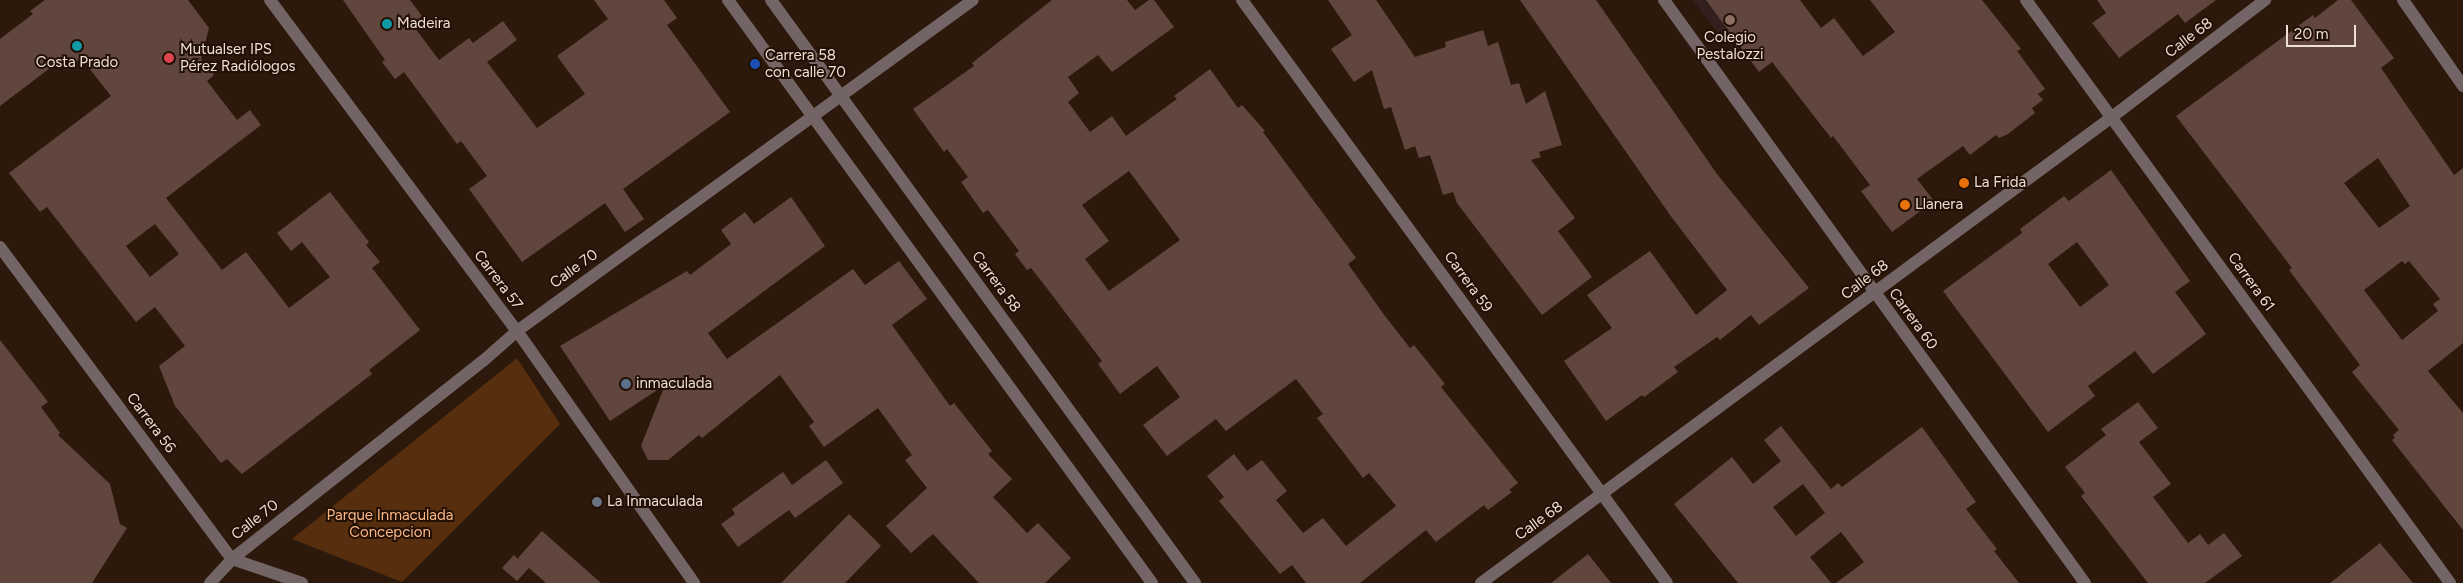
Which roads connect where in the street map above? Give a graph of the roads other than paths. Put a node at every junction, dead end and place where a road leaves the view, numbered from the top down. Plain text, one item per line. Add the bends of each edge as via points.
1 (270, 0) edge
2 (728, 0) edge
3 (771, 0) edge
4 (973, 0) edge
5 (1242, 0) edge
6 (1664, 0) edge
7 (2026, 0) edge
8 (2265, 0) edge
9 (2403, 0) edge
10 (2463, 86) edge
11 (840, 97) junction
12 (812, 114) junction
13 (2112, 117) junction
14 (0, 247) edge
15 (1875, 293) junction
16 (517, 331) junction
17 (1602, 495) junction
18 (232, 559) junction
19 (210, 583) edge
20 (302, 583) edge
21 (694, 583) edge
22 (1152, 583) edge
23 (1195, 583) edge
24 (1481, 583) edge
25 (1667, 583) edge
26 (2085, 583) edge
27 (2450, 583) edge

1 - 16 street, Carrera 57
2 - 12 street
3 - 11 street, Carrera 58
4 - 11 street, Calle 70
5 - 17 street, Carrera 59
6 - 15 street, Carrera 60
7 - 13 street, Carrera 61
8 - 13 street, Calle 68
9 - 10 street
11 - 12 street, Calle 70
11 - 23 street, Carrera 58
12 - 16 street, Calle 70
12 - 22 street
13 - 15 street, Calle 68
13 - 27 street, Carrera 61
14 - 18 street, Carrera 56
15 - 17 street, Calle 68
15 - 26 street, Carrera 60
16 - 18 street, Calle 70
16 - 21 street, Carrera 57
17 - 24 street, Calle 68
17 - 25 street, Carrera 59
18 - 19 street, Calle 70
18 - 20 street

